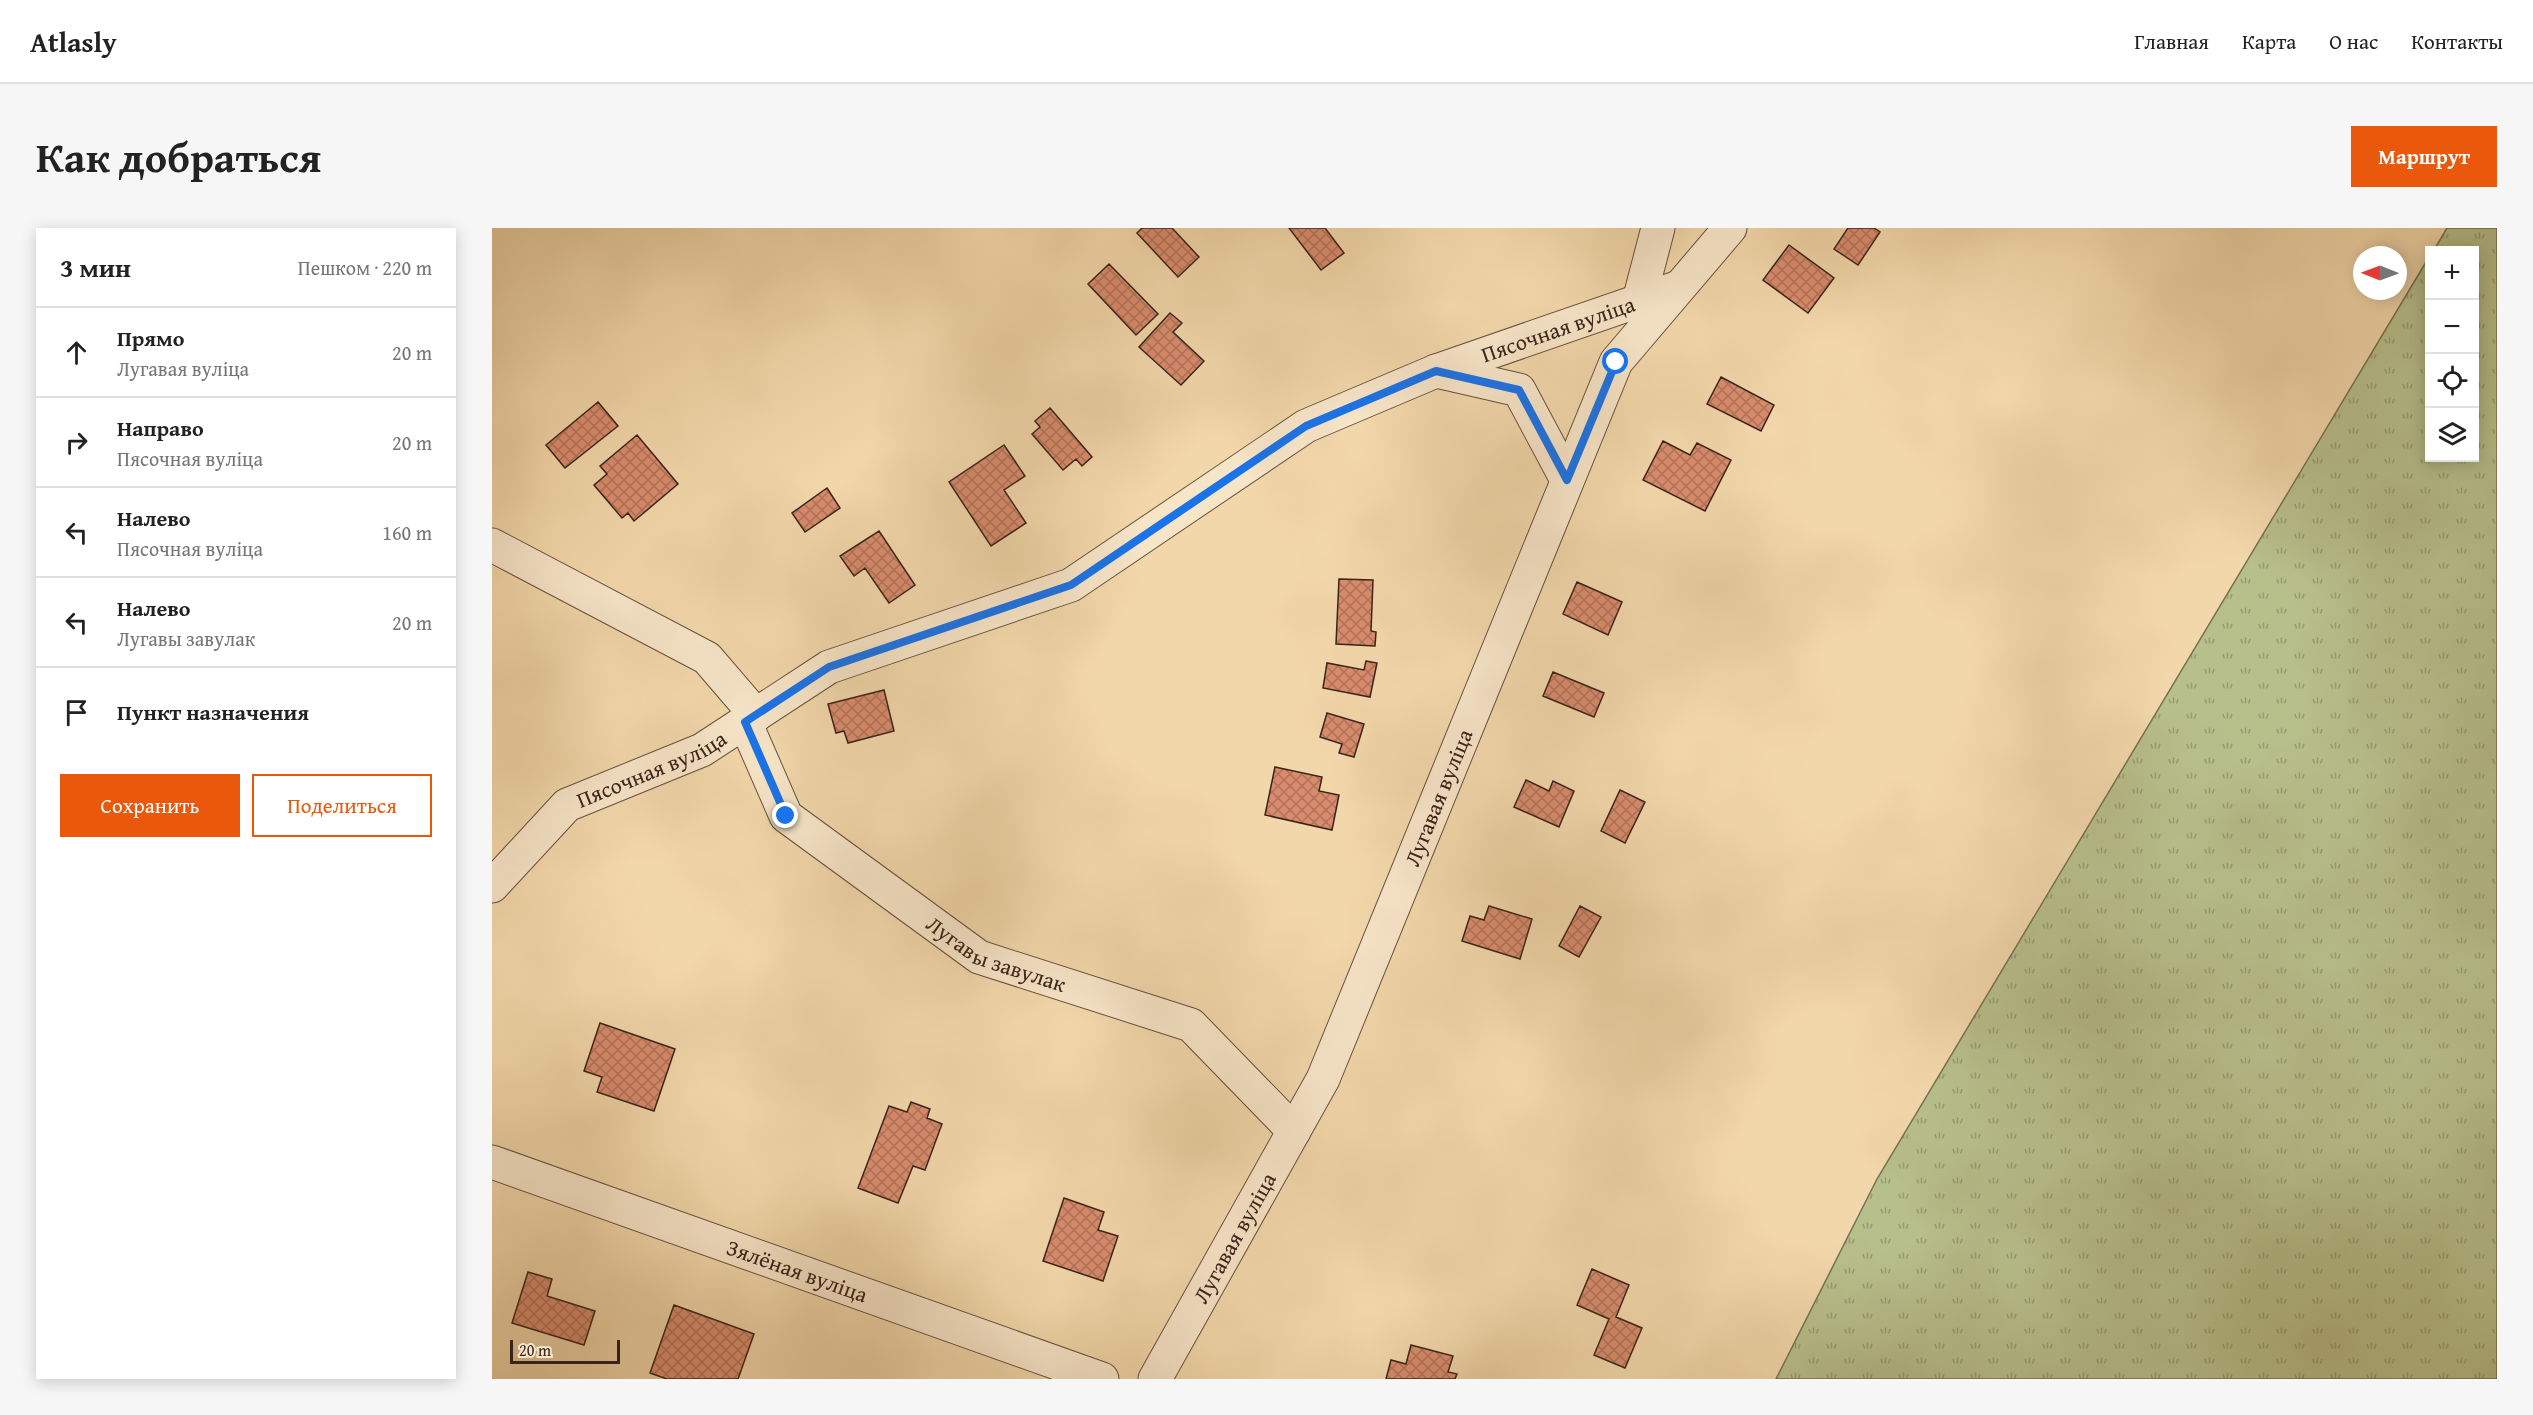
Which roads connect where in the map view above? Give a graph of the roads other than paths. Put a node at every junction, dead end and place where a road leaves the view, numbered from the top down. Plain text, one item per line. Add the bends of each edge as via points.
1 (1658, 228) edge
2 (1731, 228) edge
3 (1681, 286) junction
4 (1639, 301) junction
5 (1436, 371) junction
6 (1567, 480) junction
7 (492, 545) edge
8 (751, 718) junction
9 (492, 886) edge
10 (1293, 1131) junction
11 (492, 1162) edge
12 (1102, 1379) edge
13 (1155, 1379) edge

1 - 4 street
2 - 3 street, Лугавая вуліца
3 - 4 street, Пясочная вуліца
3 - 6 street, Лугавая вуліца via 1616,362
4 - 5 street, Пясочная вуліца
5 - 6 street, Пясочная вуліца via 1519,390
5 - 8 street, Пясочная вуліца via 1306,426 1071,585 829,667
6 - 10 street, Лугавая вуліца via 1323,1078
7 - 8 street, Лугавы завулак via 707,658
8 - 9 street, Пясочная вуліца via 702,750 567,805
8 - 10 street, Лугавы завулак via 786,816 979,957 1191,1025
10 - 13 street, Лугавая вуліца
11 - 12 street, Зялёная вуліца

